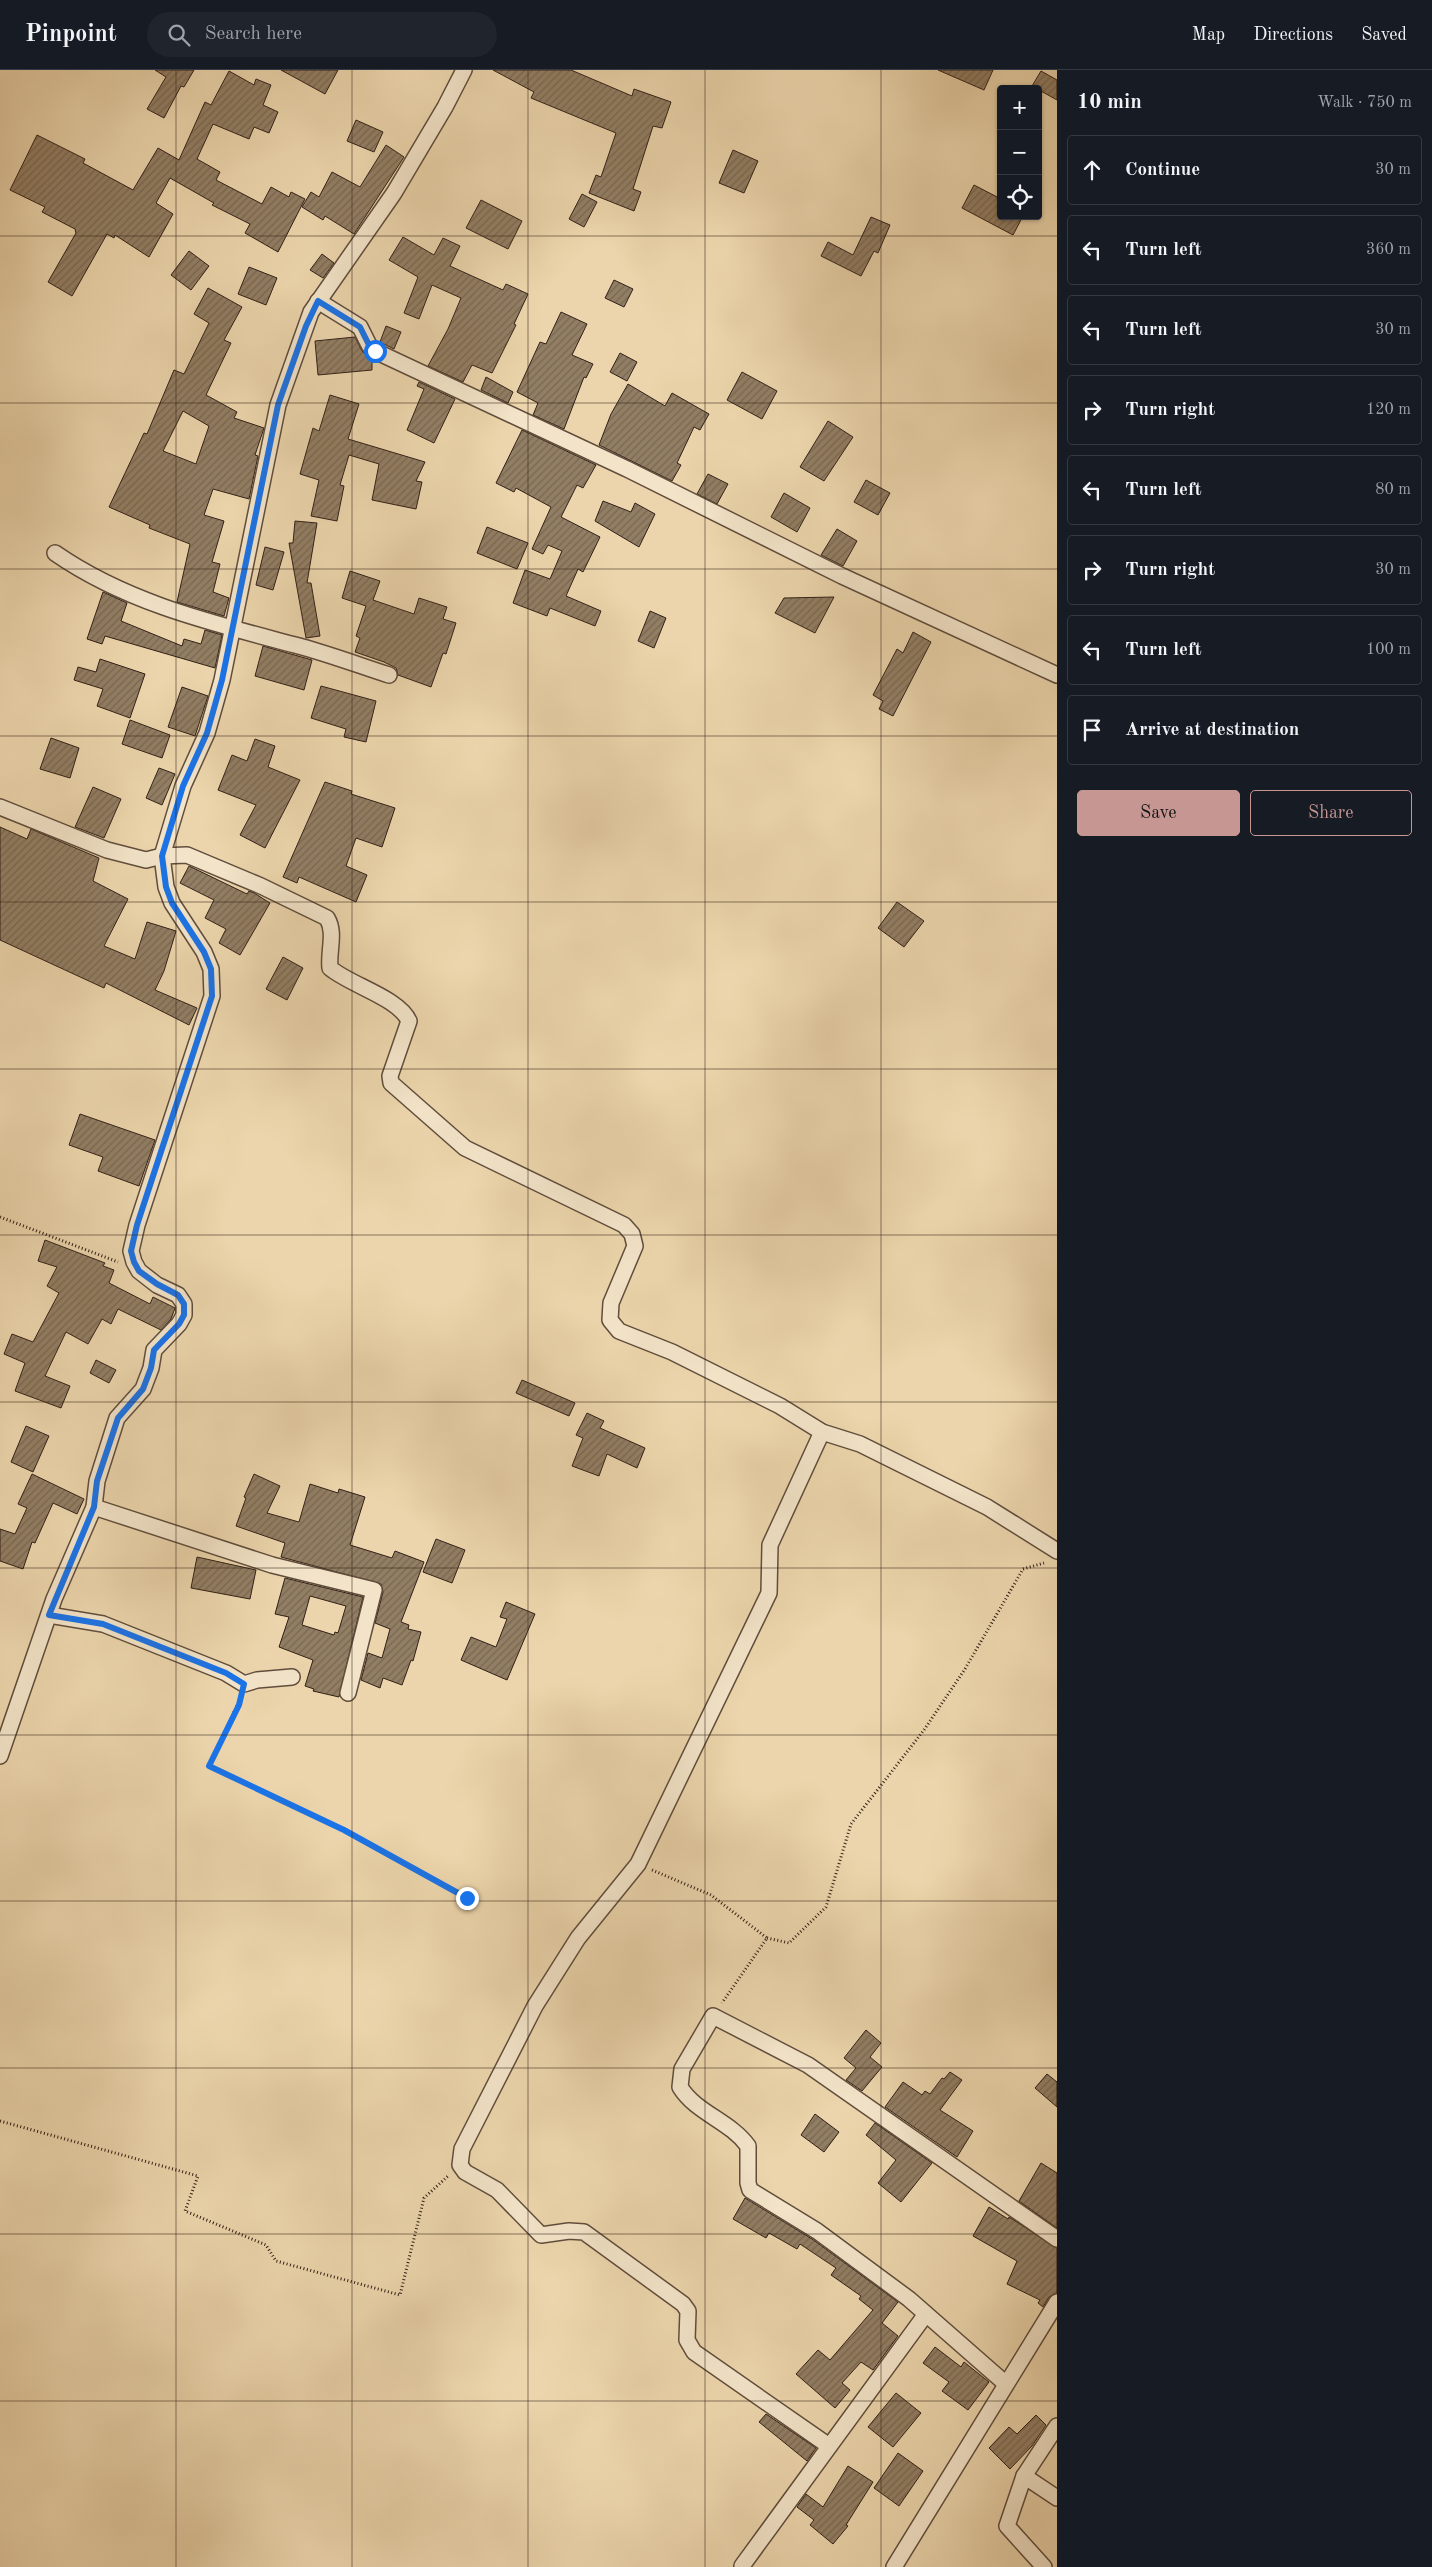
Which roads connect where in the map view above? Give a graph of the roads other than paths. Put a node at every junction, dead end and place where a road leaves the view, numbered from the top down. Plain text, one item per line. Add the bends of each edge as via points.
1 (464, 70) edge
2 (318, 301) junction
3 (55, 554) dead end
4 (232, 628) junction
5 (389, 675) dead end
6 (1057, 675) edge
7 (0, 807) edge
8 (162, 856) junction
9 (822, 1432) junction
10 (94, 1507) junction
11 (1053, 1557) edge
12 (49, 1615) junction
13 (292, 1678) dead end
14 (348, 1693) dead end
15 (0, 1756) edge
16 (1057, 2240) edge
17 (1057, 2302) edge
18 (926, 2314) junction
19 (1006, 2384) junction
20 (1057, 2426) edge
21 (829, 2446) junction
22 (1024, 2476) junction
23 (1057, 2498) edge
24 (742, 2566) edge
25 (894, 2567) edge
26 (1044, 2567) edge

1 - 2 street via 394,194
2 - 4 street via 278,405
2 - 6 street via 360,327 375,351 627,468 842,576
3 - 4 street via 80,571 168,610
4 - 5 street
4 - 8 street via 207,733 183,786
7 - 8 street via 107,850 146,860
8 - 9 street via 187,855 327,918 332,934 330,968 381,997 406,1015 409,1021 390,1076 391,1083 465,1148 624,1225 632,1234 635,1246 611,1303 610,1320 619,1331 672,1352 780,1406
8 - 10 street via 166,887 172,903 204,952 211,969 212,996 131,1251 139,1271 178,1295 184,1304 184,1315 154,1350 143,1389 118,1418 97,1481
9 - 11 street via 860,1444 987,1507
9 - 21 street via 770,1545 770,1593 638,1864 578,1938 535,2006 462,2149 460,2165 465,2172 497,2190 541,2234 584,2232 683,2304 688,2311 687,2340 694,2352
10 - 12 street
10 - 14 street via 272,1565 374,1590
12 - 13 street via 103,1624 226,1673 244,1684
12 - 15 street
16 - 18 street via 808,2065 713,2016 682,2069 680,2087 687,2099 748,2146 750,2190 817,2231
17 - 19 street
18 - 19 street
18 - 21 street
19 - 25 street
20 - 22 street
21 - 24 street
22 - 23 street
22 - 26 street via 1007,2526

